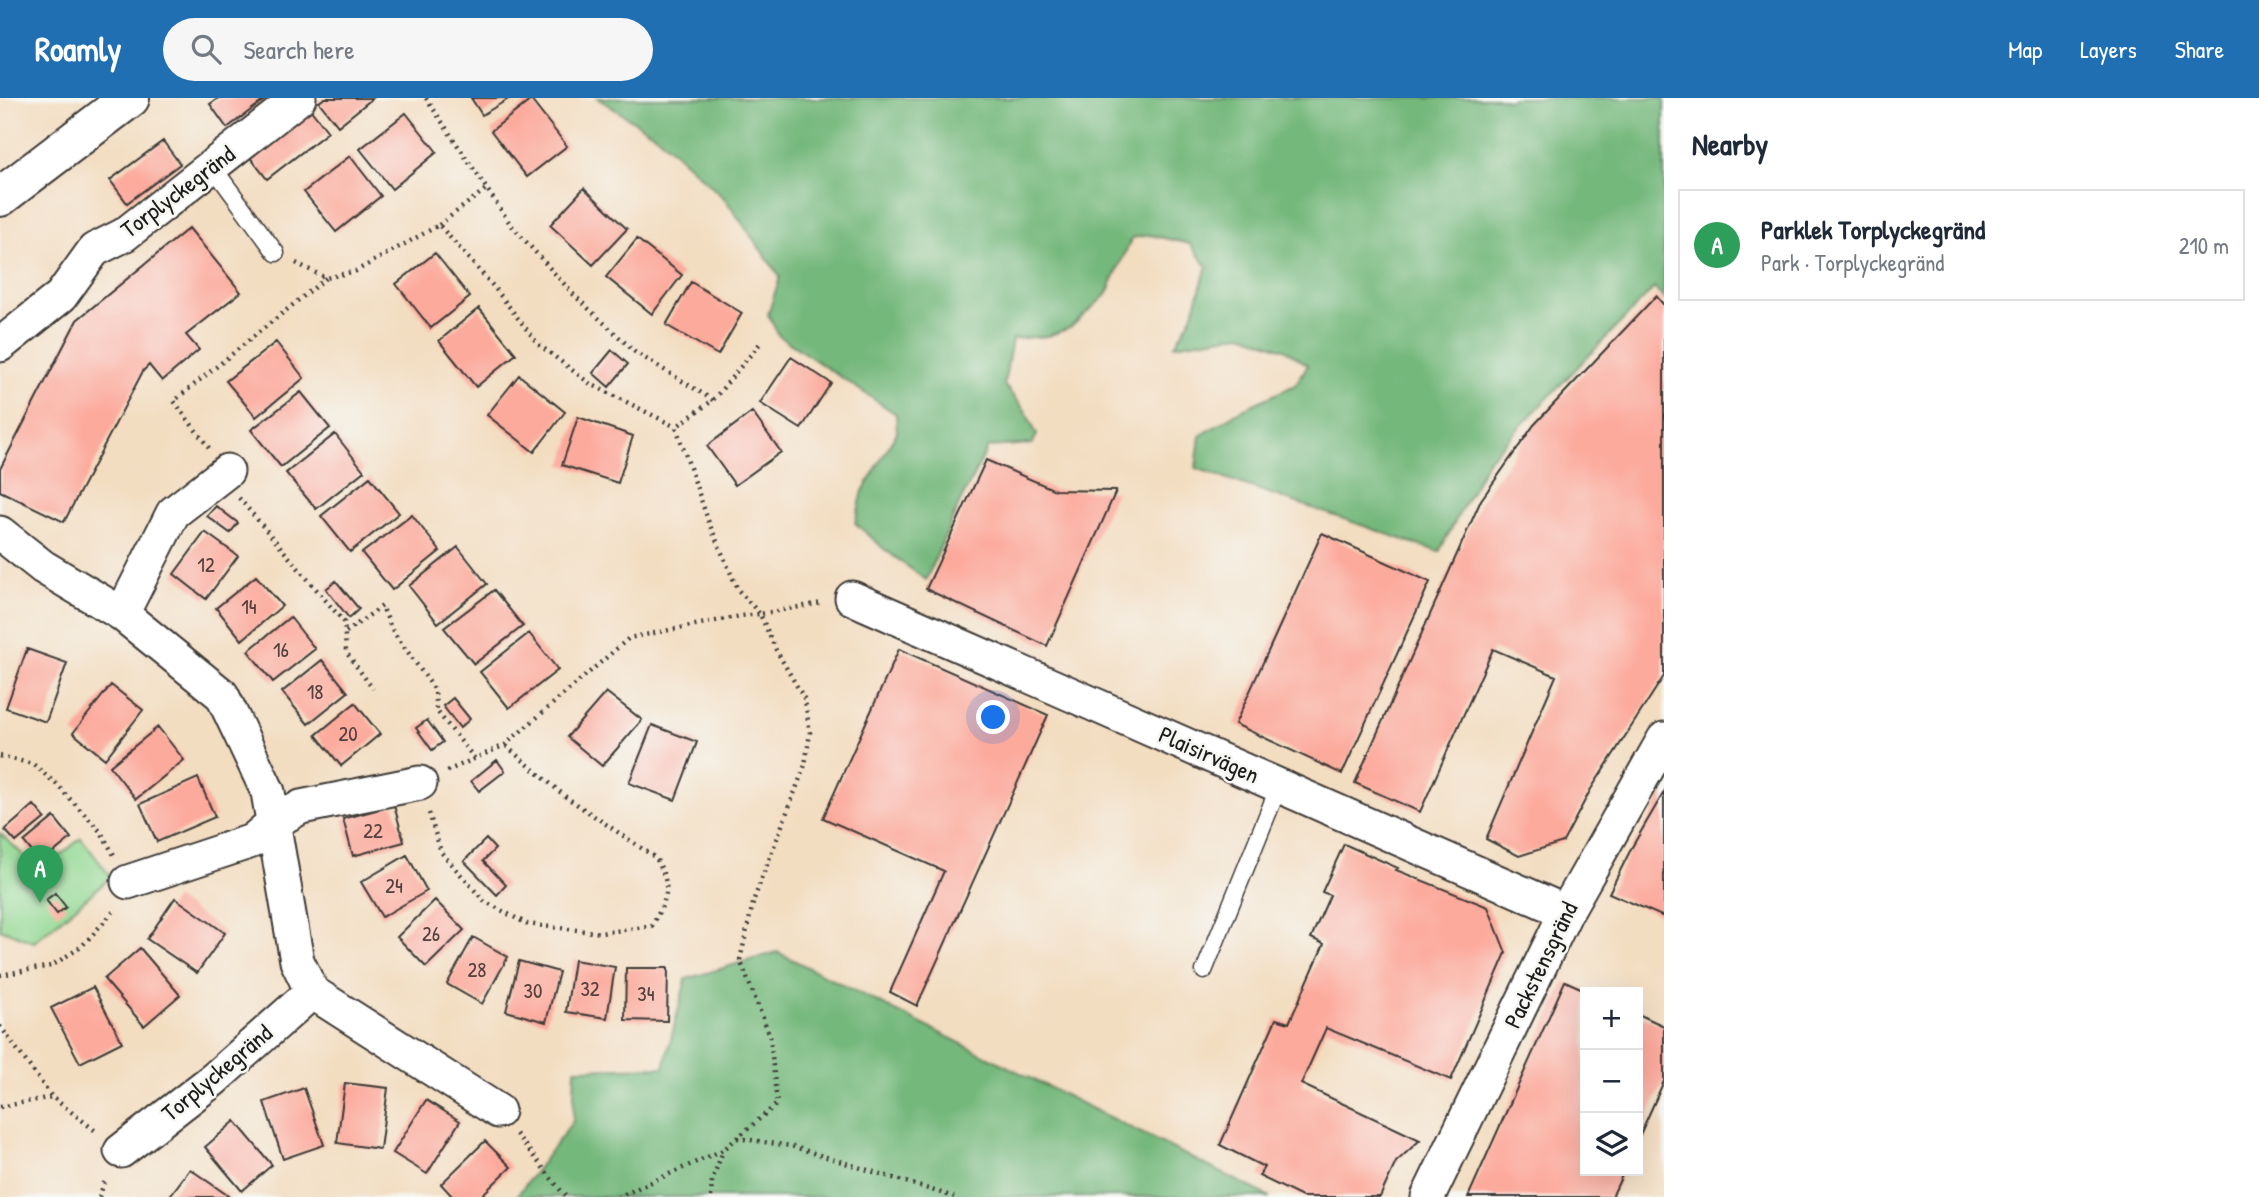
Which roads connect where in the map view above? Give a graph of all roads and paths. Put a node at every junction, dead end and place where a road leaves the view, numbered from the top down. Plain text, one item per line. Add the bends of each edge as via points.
1 (130, 98) edge
2 (299, 98) edge
3 (426, 98) edge
4 (212, 166) junction
5 (486, 189) junction
6 (0, 197) edge
7 (439, 225) junction
8 (276, 253) joint
9 (326, 278) junction
10 (762, 341) dead end
11 (0, 345) edge
12 (713, 400) junction
13 (676, 427) junction
14 (224, 474) junction
15 (0, 533) edge
16 (852, 598) joint
17 (122, 614) junction
18 (760, 614) junction
19 (345, 632) junction
20 (373, 689) dead end
21 (1664, 739) edge
22 (505, 745) junction
23 (0, 756) edge
24 (475, 759) junction
25 (420, 783) junction
26 (1279, 786) junction
27 (273, 823) junction
28 (128, 882) junction
29 (1566, 912) junction
30 (1204, 971) dead end
31 (0, 975) edge
32 (312, 992) junction
33 (0, 1026) edge
34 (52, 1097) junction
35 (0, 1107) edge
36 (498, 1111) joint
37 (737, 1139) junction
38 (723, 1150) junction
39 (121, 1151) joint
40 (566, 1197) edge
41 (618, 1197) edge
42 (711, 1197) edge
43 (954, 1197) edge
44 (1428, 1197) edge

1 - 6 street
2 - 4 street, Torplyckegränd
3 - 5 path
4 - 8 lane
4 - 11 street, Torplyckegränd via 124,235 94,250 61,296
5 - 7 path
5 - 12 path via 511,225 574,295 635,352
7 - 9 path via 356,271
7 - 13 path via 538,344 589,383
8 - 9 path
9 - 14 path via 174,401
10 - 12 path
12 - 13 path
13 - 18 path via 738,590
14 - 17 street via 173,513
14 - 19 path via 344,622
15 - 17 street via 43,567
16 - 18 path
16 - 26 street, Plaisirvägen
17 - 27 street via 222,695 268,792
18 - 22 path via 629,638
18 - 37 path via 805,700 810,733 805,765 754,899 740,960 770,1036 777,1104
19 - 20 path via 346,652
19 - 24 path via 382,606 392,630 435,690 436,710
21 - 29 street, Packstensgränd
22 - 24 path
22 - 25 path via 566,797 656,858 667,897 652,926 601,933 527,924 484,901 441,852
23 - 28 path via 33,764 55,783 101,832
24 - 25 path
25 - 27 street via 301,807
26 - 29 street, Plaisirvägen
26 - 30 lane
27 - 28 street via 252,841
27 - 32 street via 297,961
28 - 31 path via 115,909 81,947 51,966
29 - 44 street, Packstensgränd
32 - 36 street
32 - 39 street, Torplyckegränd via 214,1079
33 - 34 path
34 - 35 path
34 - 39 path
36 - 40 path
37 - 38 path
37 - 43 path via 791,1146
38 - 41 path
38 - 42 path

